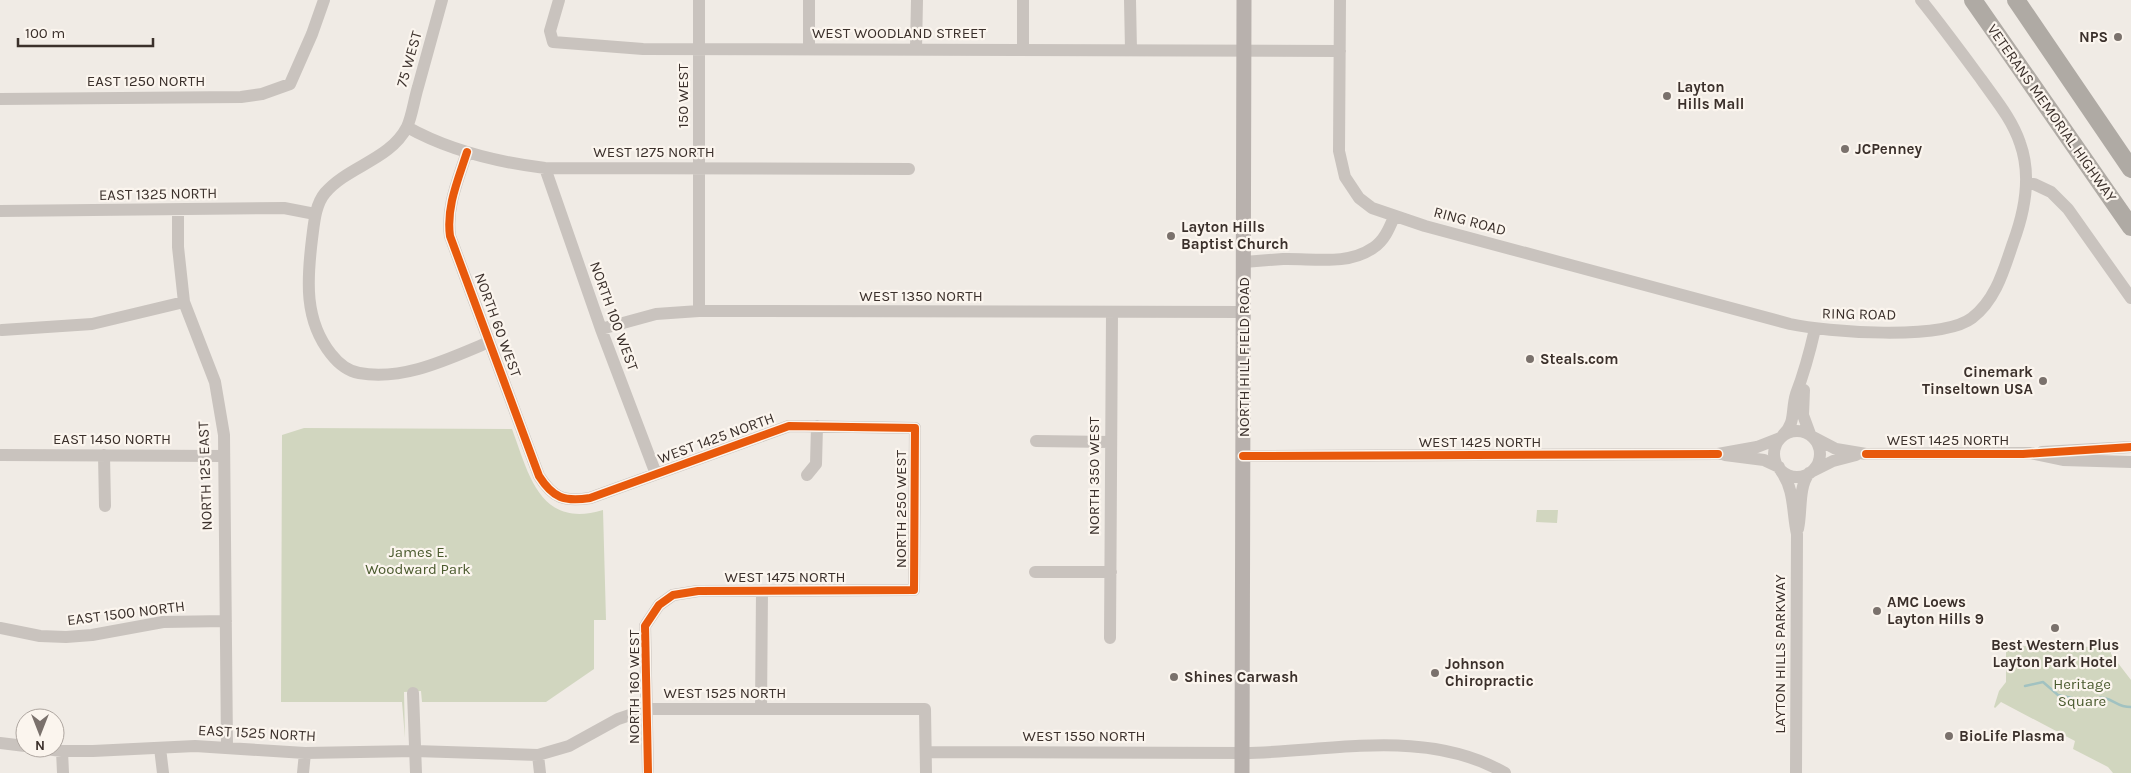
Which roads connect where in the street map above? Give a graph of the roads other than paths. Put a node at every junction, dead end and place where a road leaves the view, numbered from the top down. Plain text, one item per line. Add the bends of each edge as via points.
1 (324, 0) edge
2 (442, 0) edge
3 (559, 0) edge
4 (699, 0) edge
5 (809, 0) edge
6 (917, 0) edge
7 (1024, 0) edge
8 (1130, 0) edge
9 (1244, 0) edge
10 (1340, 0) edge
11 (1921, 0) edge
12 (1973, 0) edge
13 (2016, 0) edge
14 (699, 49) junction
15 (809, 49) junction
16 (916, 49) junction
17 (1023, 50) junction
18 (1131, 50) junction
19 (1244, 50) junction
20 (1340, 51) junction
21 (0, 98) edge
22 (407, 127) junction
23 (467, 152) junction
24 (545, 168) junction
25 (699, 168) junction
26 (909, 168) dead end
27 (2131, 169) edge
28 (2026, 184) junction
29 (0, 211) edge
30 (178, 211) junction
31 (315, 214) junction
32 (1394, 217) junction
33 (2131, 227) edge
34 (1244, 262) junction
35 (2131, 298) edge
36 (184, 302) junction
37 (699, 311) junction
38 (1243, 312) junction
39 (1112, 313) junction
40 (601, 329) junction
41 (1815, 329) junction
42 (2, 330) dead end
43 (489, 342) junction
44 (1804, 375) junction
45 (817, 426) junction
46 (915, 428) joint
47 (1782, 436) junction
48 (1812, 436) junction
49 (1036, 441) dead end
50 (1110, 442) junction
51 (2131, 447) edge
52 (2030, 453) junction
53 (1718, 454) junction
54 (1866, 454) junction
55 (0, 455) edge
56 (104, 455) junction
57 (224, 456) junction
58 (1243, 456) junction
59 (2131, 462) edge
60 (1780, 469) junction
61 (1811, 472) junction
62 (656, 474) junction
63 (807, 475) dead end
64 (559, 498) joint
65 (105, 506) dead end
66 (1797, 534) junction
67 (1035, 572) dead end
68 (1111, 572) junction
69 (914, 590) joint
70 (762, 591) junction
71 (659, 605) joint
72 (226, 621) junction
73 (0, 628) edge
74 (1110, 638) dead end
75 (413, 693) dead end
76 (761, 709) junction
77 (648, 710) junction
78 (0, 743) edge
79 (15, 745) edge
80 (227, 747) junction
81 (160, 748) junction
82 (415, 751) junction
83 (65, 752) edge
84 (926, 752) junction
85 (306, 753) junction
86 (1242, 753) junction
87 (475, 754) joint
88 (538, 755) junction
89 (62, 758) edge
90 (63, 773) edge
91 (163, 773) edge
92 (304, 773) edge
93 (416, 773) edge
94 (540, 773) edge
95 (648, 773) edge
96 (926, 773) edge
97 (1242, 773) edge
98 (1505, 773) edge
99 (1796, 773) edge

1 - 21 street, EAST 1250 NORTH via 290,84 262,94 240,97
2 - 22 street, 75 WEST
3 - 14 street, WEST WOODLAND STREET via 550,31 553,42 642,49
4 - 14 street, 150 WEST
5 - 15 street
6 - 16 street
7 - 17 street
8 - 18 street
9 - 19 main road, NORTH HILL FIELD ROAD
10 - 20 street, RING ROAD
11 - 28 street, RING ROAD via 2008,117 2024,154
12 - 33 highway, VETERANS MEMORIAL HIGHWAY
13 - 27 highway
14 - 15 street, WEST WOODLAND STREET
14 - 25 street, 150 WEST
15 - 16 street, WEST WOODLAND STREET
16 - 17 street, WEST WOODLAND STREET
17 - 18 street, WEST WOODLAND STREET
18 - 19 street, WEST WOODLAND STREET
19 - 20 street, WEST WOODLAND STREET
19 - 34 main road, NORTH HILL FIELD ROAD
20 - 32 street, RING ROAD via 1339,151 1342,168 1359,198 1372,208
22 - 23 street, WEST 1275 NORTH via 434,142
22 - 31 street via 390,148 347,174 324,193
23 - 24 street, WEST 1275 NORTH via 496,162
23 - 43 street, NORTH 60 WEST via 448,222 450,236
24 - 25 street, WEST 1275 NORTH
24 - 40 street, NORTH 100 WEST
25 - 26 street, WEST 1275 NORTH
25 - 37 street, 150 WEST
28 - 35 street via 2051,192 2068,209
28 - 41 street, RING ROAD via 2023,213 1998,284 1971,320 1936,330 1866,332
29 - 30 street, EAST 1325 NORTH
30 - 31 street, EAST 1325 NORTH via 284,208
30 - 36 street, NORTH 125 EAST
31 - 43 street via 308,299 313,322 323,344 339,364 357,373 378,374 431,366
32 - 34 street via 1385,237 1372,249 1357,255 1326,260
32 - 41 street, RING ROAD
34 - 38 main road, NORTH HILL FIELD ROAD
36 - 42 street via 92,324
36 - 57 street, NORTH 125 EAST via 214,382 224,435
37 - 39 street, WEST 1350 NORTH
37 - 40 street, WEST 1350 NORTH via 656,314
38 - 39 street, WEST 1350 NORTH
38 - 58 main road, NORTH HILL FIELD ROAD
39 - 50 street, NORTH 350 WEST
40 - 62 street, NORTH 100 WEST
41 - 44 street
43 - 64 street, NORTH 60 WEST via 539,476 548,491
44 - 47 street via 1796,395 1792,423
44 - 48 street via 1803,415
45 - 46 street, WEST 1425 NORTH
45 - 62 street, WEST 1425 NORTH via 789,426
45 - 63 street via 816,464
46 - 69 street, NORTH 250 WEST
47 - 48 street via 1796,430
47 - 53 street, WEST 1425 NORTH via 1757,447
47 - 60 street via 1774,452
48 - 54 street, WEST 1425 NORTH via 1836,449
48 - 61 street via 1820,454 1818,464
49 - 50 street
50 - 68 street, NORTH 350 WEST
51 - 52 street
52 - 54 street, WEST 1425 NORTH
52 - 59 street, WEST 1425 NORTH via 2063,460
53 - 58 street, WEST 1425 NORTH
53 - 60 street, WEST 1425 NORTH via 1764,460
54 - 61 street, WEST 1425 NORTH via 1836,459
55 - 56 street, EAST 1450 NORTH
56 - 57 street, EAST 1450 NORTH
56 - 65 street
57 - 72 street, NORTH 125 EAST
58 - 86 main road, NORTH HILL FIELD ROAD
60 - 61 street via 1796,477
60 - 66 street, LAYTON HILLS PARKWAY via 1791,489
61 - 66 street, LAYTON HILLS PARKWAY via 1803,484
62 - 64 street, WEST 1425 NORTH via 590,498
66 - 99 street, LAYTON HILLS PARKWAY
67 - 68 street
68 - 74 street, NORTH 350 WEST
69 - 70 street, WEST 1475 NORTH
70 - 71 street, WEST 1475 NORTH via 698,591 673,595
70 - 76 street
71 - 77 street, NORTH 160 WEST via 646,626
72 - 73 street, EAST 1500 NORTH via 163,622 66,637 40,636
72 - 80 street, NORTH 125 EAST
75 - 82 street
76 - 77 street, WEST 1525 NORTH
76 - 84 street, WEST 1525 NORTH via 925,709
77 - 88 street, WEST 1525 NORTH via 618,719 569,746
77 - 95 street, NORTH 160 WEST
78 - 79 street
80 - 81 street, EAST 1525 NORTH
80 - 85 street, EAST 1525 NORTH
81 - 83 street, EAST 1525 NORTH
81 - 91 street
82 - 85 street, EAST 1525 NORTH
82 - 87 street, EAST 1525 NORTH
82 - 93 street
84 - 86 street, WEST 1550 NORTH
84 - 96 street
85 - 92 street
86 - 97 main road, NORTH HILL FIELD ROAD
86 - 98 street, WEST 1550 NORTH via 1409,746 1447,750
87 - 88 street, WEST 1525 NORTH
88 - 94 street
89 - 90 street

